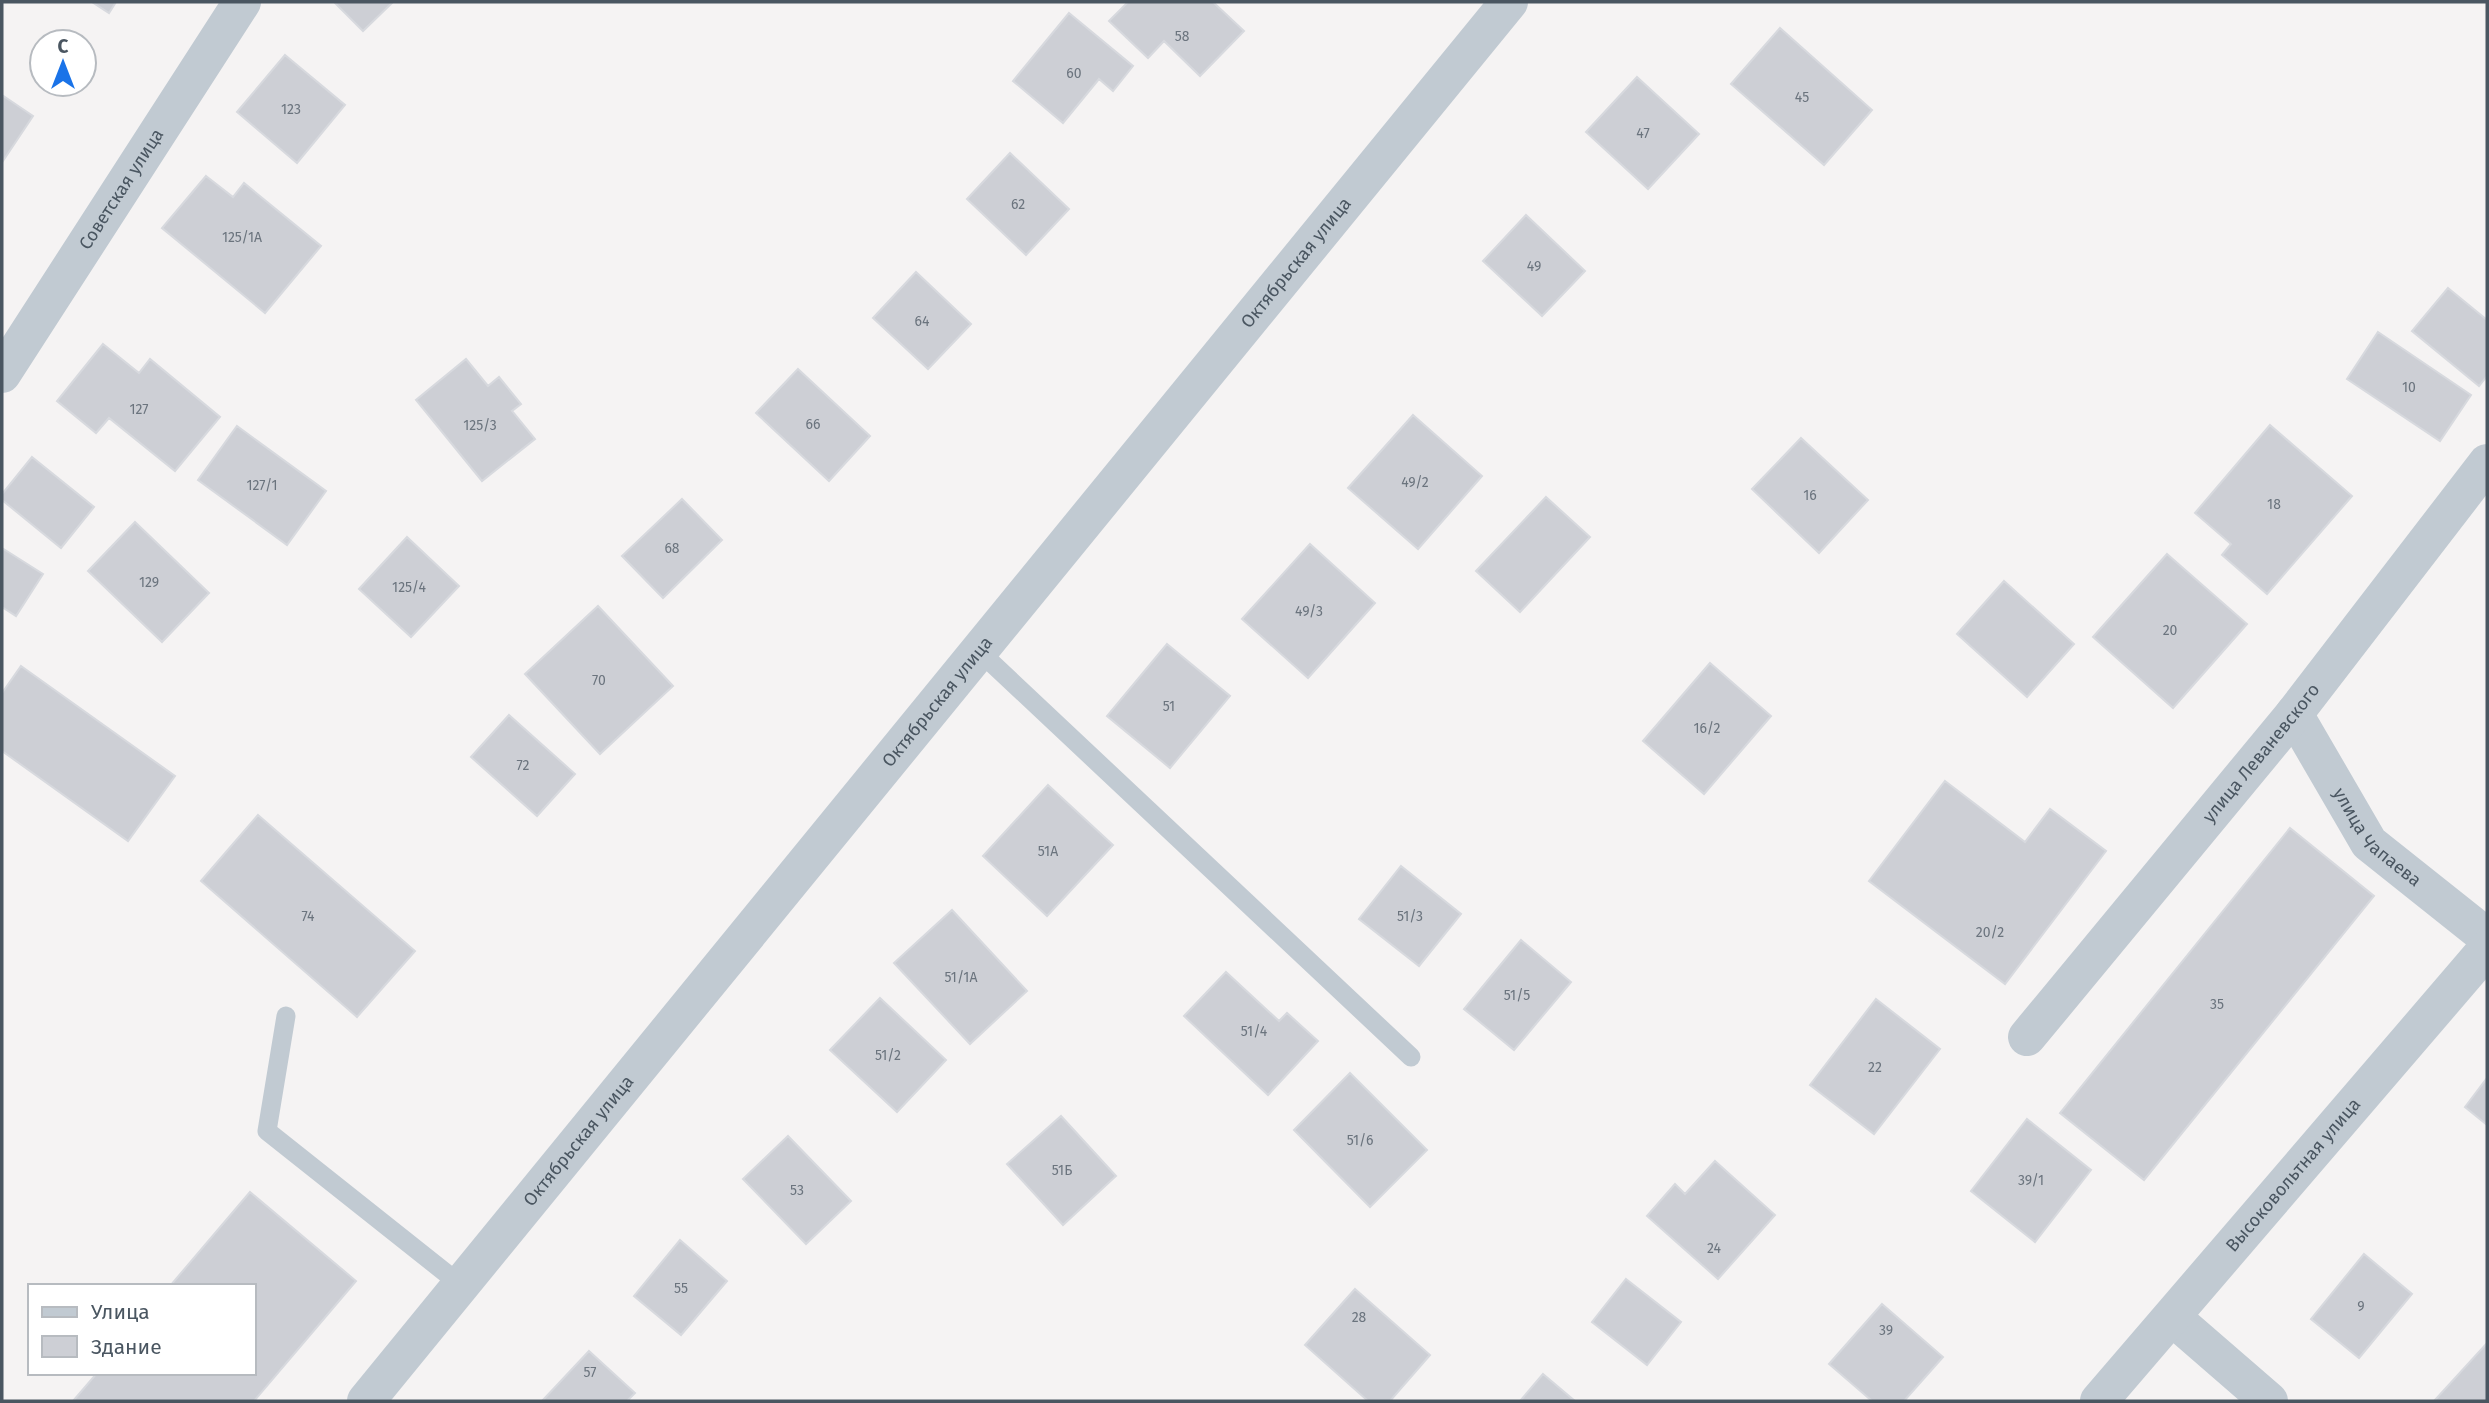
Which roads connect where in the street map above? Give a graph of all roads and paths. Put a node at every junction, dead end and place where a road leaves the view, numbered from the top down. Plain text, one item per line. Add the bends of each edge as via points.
1 (242, 2) edge
2 (1509, 2) edge
3 (2, 374) edge
4 (2487, 463) edge
5 (979, 651) junction
6 (2294, 714) junction
7 (2487, 937) edge
8 (2487, 949) edge
9 (286, 1016) dead end
10 (2027, 1037) dead end
11 (1411, 1057) dead end
12 (461, 1285) junction
13 (2172, 1317) junction
14 (366, 1401) edge
15 (2099, 1401) edge
16 (2270, 1401) edge

1 - 3 street, Советская улица
2 - 5 street, Октябрьская улица
4 - 6 street, улица Леваневского
5 - 11 lane
5 - 12 street, Октябрьская улица
6 - 7 street, улица Чапаева via 2369,843
6 - 10 street, улица Леваневского
8 - 13 street, Высоковольтная улица
9 - 12 lane via 267,1131
12 - 14 street, Октябрьская улица
13 - 15 street, Высоковольтная улица
13 - 16 street

